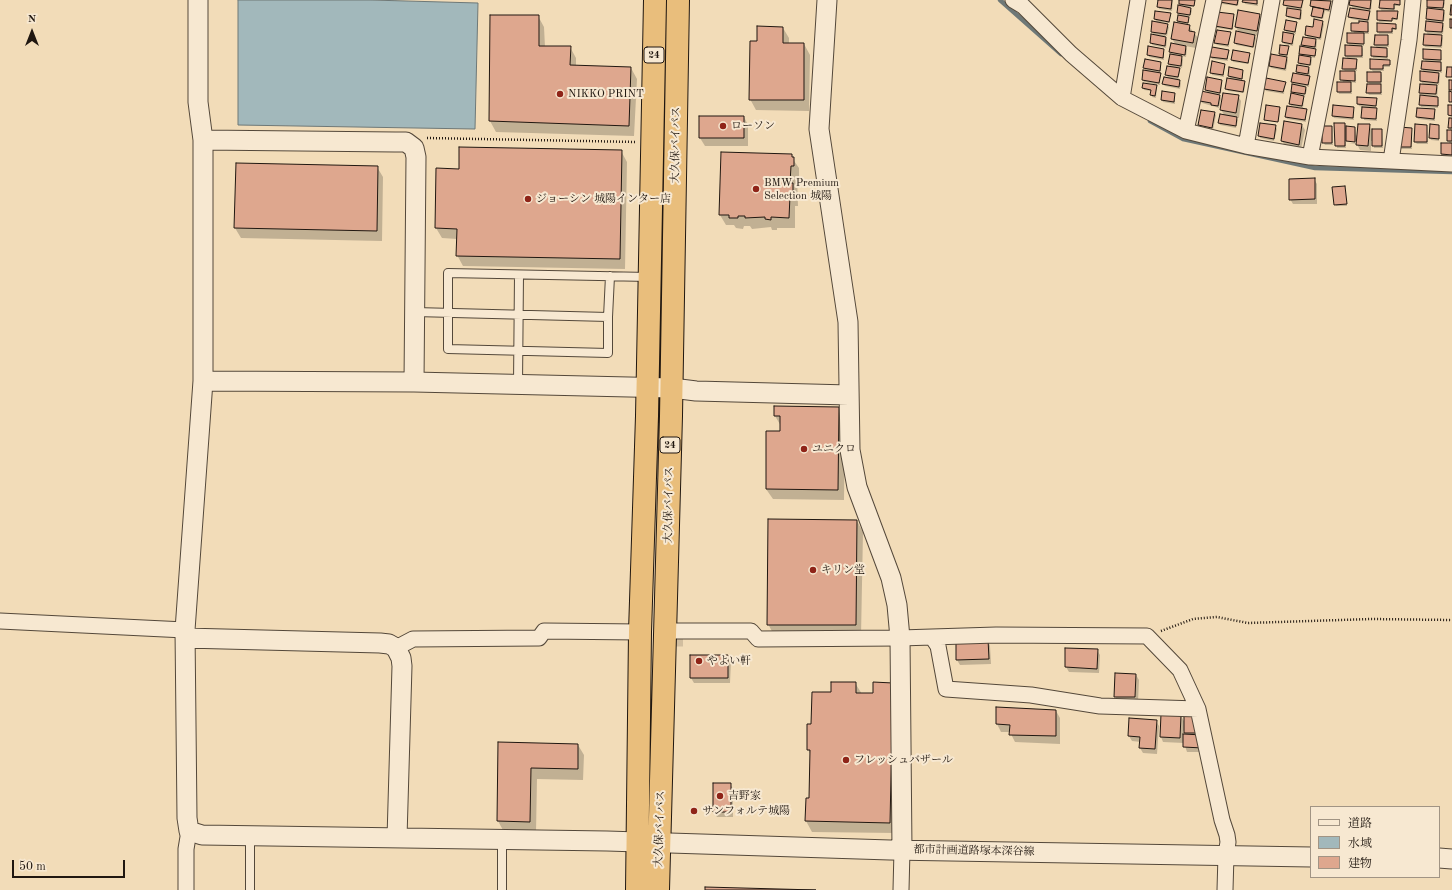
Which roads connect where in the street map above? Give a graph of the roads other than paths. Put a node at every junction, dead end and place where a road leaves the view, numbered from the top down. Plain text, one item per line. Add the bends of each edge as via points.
1 (198, 0) edge
2 (655, 0) edge
3 (678, 0) edge
4 (827, 0) edge
5 (1013, 0) edge
6 (1138, 0) edge
7 (1214, 0) edge
8 (1272, 0) edge
9 (1341, 0) edge
10 (1413, 0) edge
11 (1122, 98) junction
12 (1186, 132) junction
13 (203, 140) junction
14 (1246, 146) junction
15 (1310, 157) junction
16 (1390, 161) junction
17 (1452, 164) edge
18 (519, 275) junction
19 (610, 276) junction
20 (650, 277) junction
21 (415, 312) junction
22 (448, 313) junction
23 (519, 315) junction
24 (608, 317) junction
25 (519, 351) junction
26 (202, 381) junction
27 (414, 382) junction
28 (518, 385) junction
29 (648, 388) junction
30 (672, 388) junction
31 (849, 395) junction
32 (0, 621) edge
33 (640, 632) junction
34 (185, 634) junction
35 (675, 635) junction
36 (539, 638) junction
37 (620, 638) tunnel mouth
38 (900, 638) junction
39 (932, 638) junction
40 (396, 648) junction
41 (1198, 709) junction
42 (189, 831) junction
43 (250, 836) junction
44 (397, 838) junction
45 (502, 840) junction
46 (638, 844) junction
47 (660, 844) junction
48 (902, 850) junction
49 (1226, 855) junction
50 (1310, 856) edge
51 (1440, 858) edge
52 (1452, 859) edge
53 (186, 890) edge
54 (250, 890) edge
55 (502, 890) edge
56 (637, 890) edge
57 (658, 890) edge
58 (901, 890) edge
59 (1225, 890) edge

1 - 13 street via 198,102
2 - 20 highway, 大久保バイパス / 24
3 - 30 highway, 大久保バイパス / 24
4 - 31 street via 819,129 848,322
5 - 11 street
6 - 11 street
7 - 12 street
8 - 14 street
9 - 15 street
10 - 16 street
11 - 12 street
12 - 14 street
13 - 21 street via 410,144 416,152
13 - 26 street
14 - 15 street
15 - 16 street
16 - 17 street
18 - 19 lane
18 - 22 lane via 448,273
18 - 23 lane
19 - 20 lane
19 - 24 lane
20 - 29 highway, 大久保バイパス / 24
21 - 22 lane
21 - 27 street
22 - 23 lane
22 - 25 lane via 448,349
23 - 24 lane
23 - 25 lane
24 - 25 lane via 608,353
25 - 28 lane
26 - 27 street
26 - 34 street
27 - 28 street
28 - 29 street
29 - 30 street
29 - 33 highway, 大久保バイパス / 24
30 - 31 street via 696,391
30 - 35 highway, 大久保バイパス / 24
31 - 38 street via 850,450 857,487 890,578 897,605
32 - 34 street
33 - 36 street via 544,631
33 - 46 highway, 大久保バイパス / 24
34 - 40 street via 380,643
34 - 42 street
35 - 38 street via 752,631 758,639
35 - 47 highway, 大久保バイパス / 24
36 - 37 street
36 - 40 street via 412,639
38 - 39 street
38 - 48 street
39 - 41 street via 996,635 1147,636 1180,670
39 - 41 street via 938,646 946,689 1031,694 1100,706
40 - 44 street via 402,666
41 - 49 street via 1227,835
42 - 43 street, 都市計画道路塚本深谷線 via 202,835
42 - 53 street via 186,849
43 - 44 street, 都市計画道路塚本深谷線
43 - 54 lane
44 - 45 street, 都市計画道路塚本深谷線
45 - 46 street, 都市計画道路塚本深谷線
45 - 55 lane
46 - 47 street, 都市計画道路塚本深谷線
46 - 56 highway, 大久保バイパス / 24
47 - 48 street, 都市計画道路塚本深谷線
47 - 57 highway, 大久保バイパス / 24
48 - 49 street, 都市計画道路塚本深谷線
48 - 58 street
49 - 50 street, 都市計画道路塚本深谷線
49 - 59 street
51 - 52 street

